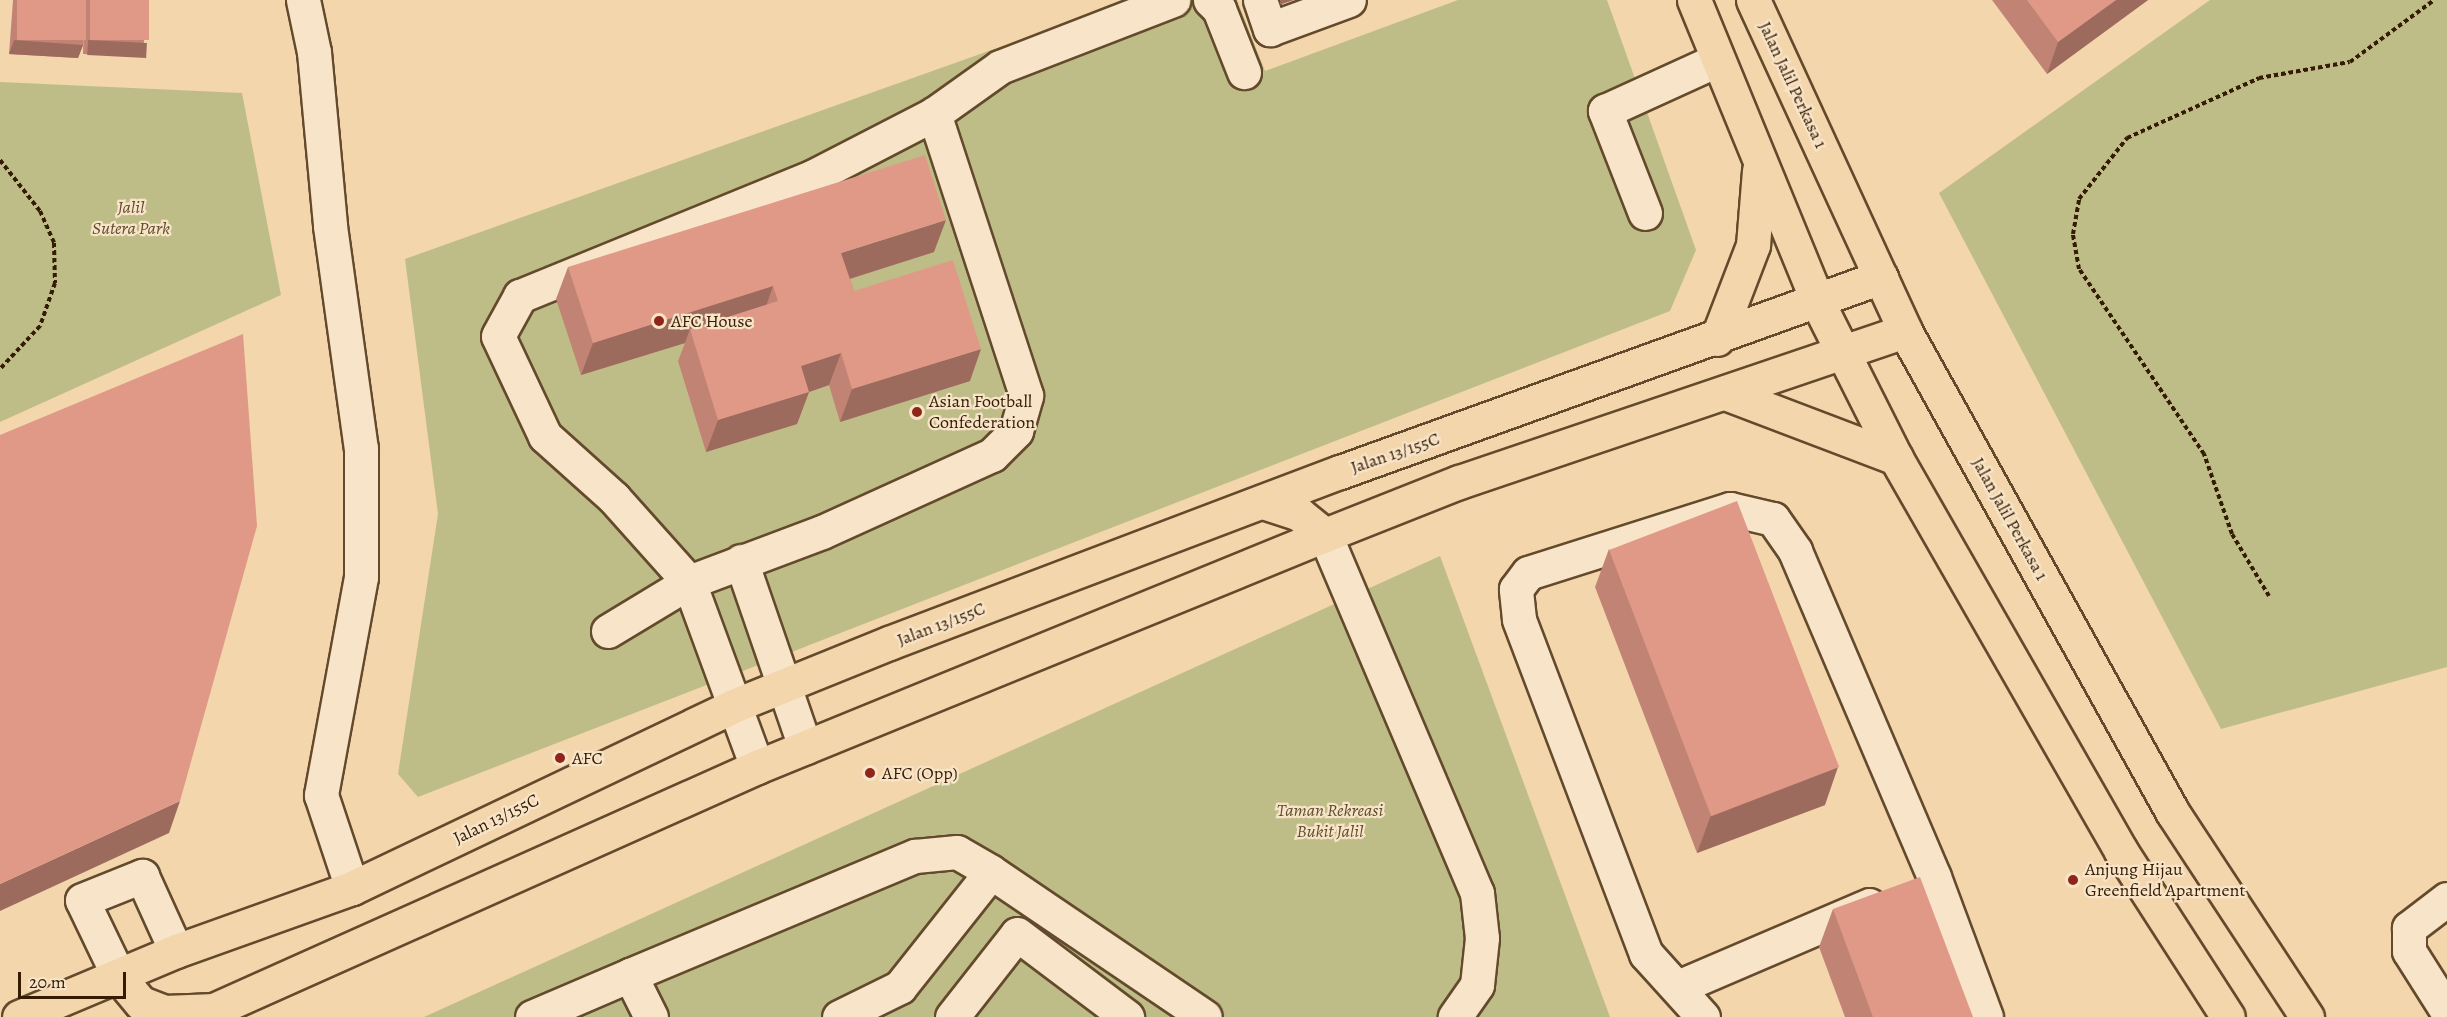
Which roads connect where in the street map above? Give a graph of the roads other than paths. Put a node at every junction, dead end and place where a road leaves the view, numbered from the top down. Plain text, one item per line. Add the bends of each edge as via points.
1 (303, 0) edge
2 (1173, 0) edge
3 (1210, 0) edge
4 (1260, 0) edge
5 (1350, 0) edge
6 (1694, 0) edge
7 (1753, 0) edge
8 (1717, 60) junction
9 (1245, 72) dead end
10 (934, 114) junction
11 (1759, 167) junction
12 (1645, 213) dead end
13 (1881, 277) junction
14 (1818, 303) junction
15 (1905, 331) junction
16 (1717, 339) junction
17 (1844, 354) junction
18 (1725, 393) junction
19 (1896, 459) junction
20 (1340, 472) junction
21 (1263, 502) junction
22 (1325, 535) junction
23 (741, 561) junction
24 (689, 582) junction
25 (608, 631) dead end
26 (784, 686) junction
27 (733, 706) junction
28 (805, 747) junction
29 (757, 767) junction
30 (991, 872) junction
31 (1934, 877) junction
32 (352, 888) junction
33 (2447, 899) edge
34 (176, 951) junction
35 (630, 975) junction
36 (119, 976) junction
37 (1678, 987) junction
38 (2447, 1011) edge
39 (207, 1013) edge
40 (19, 1017) edge
41 (532, 1017) edge
42 (651, 1017) edge
43 (839, 1017) edge
44 (952, 1017) edge
45 (1127, 1017) edge
46 (1205, 1017) edge
47 (1455, 1017) edge
48 (1703, 1017) edge
49 (1986, 1017) edge
50 (2228, 1017) edge
51 (2307, 1017) edge

1 - 32 street via 314,52 330,226 361,448 362,577 321,795
2 - 10 street via 1000,67
3 - 9 street via 1219,9
4 - 5 street via 1270,29
6 - 8 main road
7 - 13 main road, Jalan Jalil Perkasa 1
8 - 11 main road
8 - 12 street via 1605,111
10 - 23 street via 1026,395 1016,431 993,455 822,532
10 - 24 street via 812,177 520,296 498,336 545,436 614,498
11 - 14 main road
11 - 16 main road via 1753,245
13 - 14 main road, Jalan 13/155C
13 - 15 main road, Jalan Jalil Perkasa 1
14 - 16 main road, Jalan 13/155C
14 - 17 main road
15 - 17 main road
15 - 51 main road, Jalan Jalil Perkasa 1 via 2173,813
16 - 20 main road, Jalan 13/155C
17 - 18 main road
17 - 19 main road
18 - 19 main road
18 - 22 main road via 1459,482
19 - 50 main road via 2121,851
20 - 21 main road, Jalan 13/155C
20 - 22 main road
21 - 22 main road via 1299,514
21 - 26 main road, Jalan 13/155C
22 - 28 main road
22 - 47 street via 1477,893 1482,938 1478,985
23 - 24 street
23 - 26 street
24 - 25 street
24 - 27 street
26 - 27 main road, Jalan 13/155C
26 - 28 street
27 - 29 street
27 - 32 main road, Jalan 13/155C
28 - 29 main road
29 - 39 main road
30 - 35 street via 957,852 915,856
30 - 43 street via 900,987
30 - 46 street
31 - 37 street
31 - 37 street via 1795,551 1773,519 1731,509 1528,573 1516,589 1519,619 1646,954
31 - 49 street
32 - 34 main road, Jalan 13/155C
33 - 38 street via 2409,928 2409,951
34 - 36 main road, Jalan 13/155C
34 - 36 street via 142,876 82,900
35 - 41 street
35 - 42 street
36 - 39 main road via 141,1003 164,1012
36 - 40 main road, Jalan 13/155C
37 - 48 street
44 - 45 street via 1017,934

